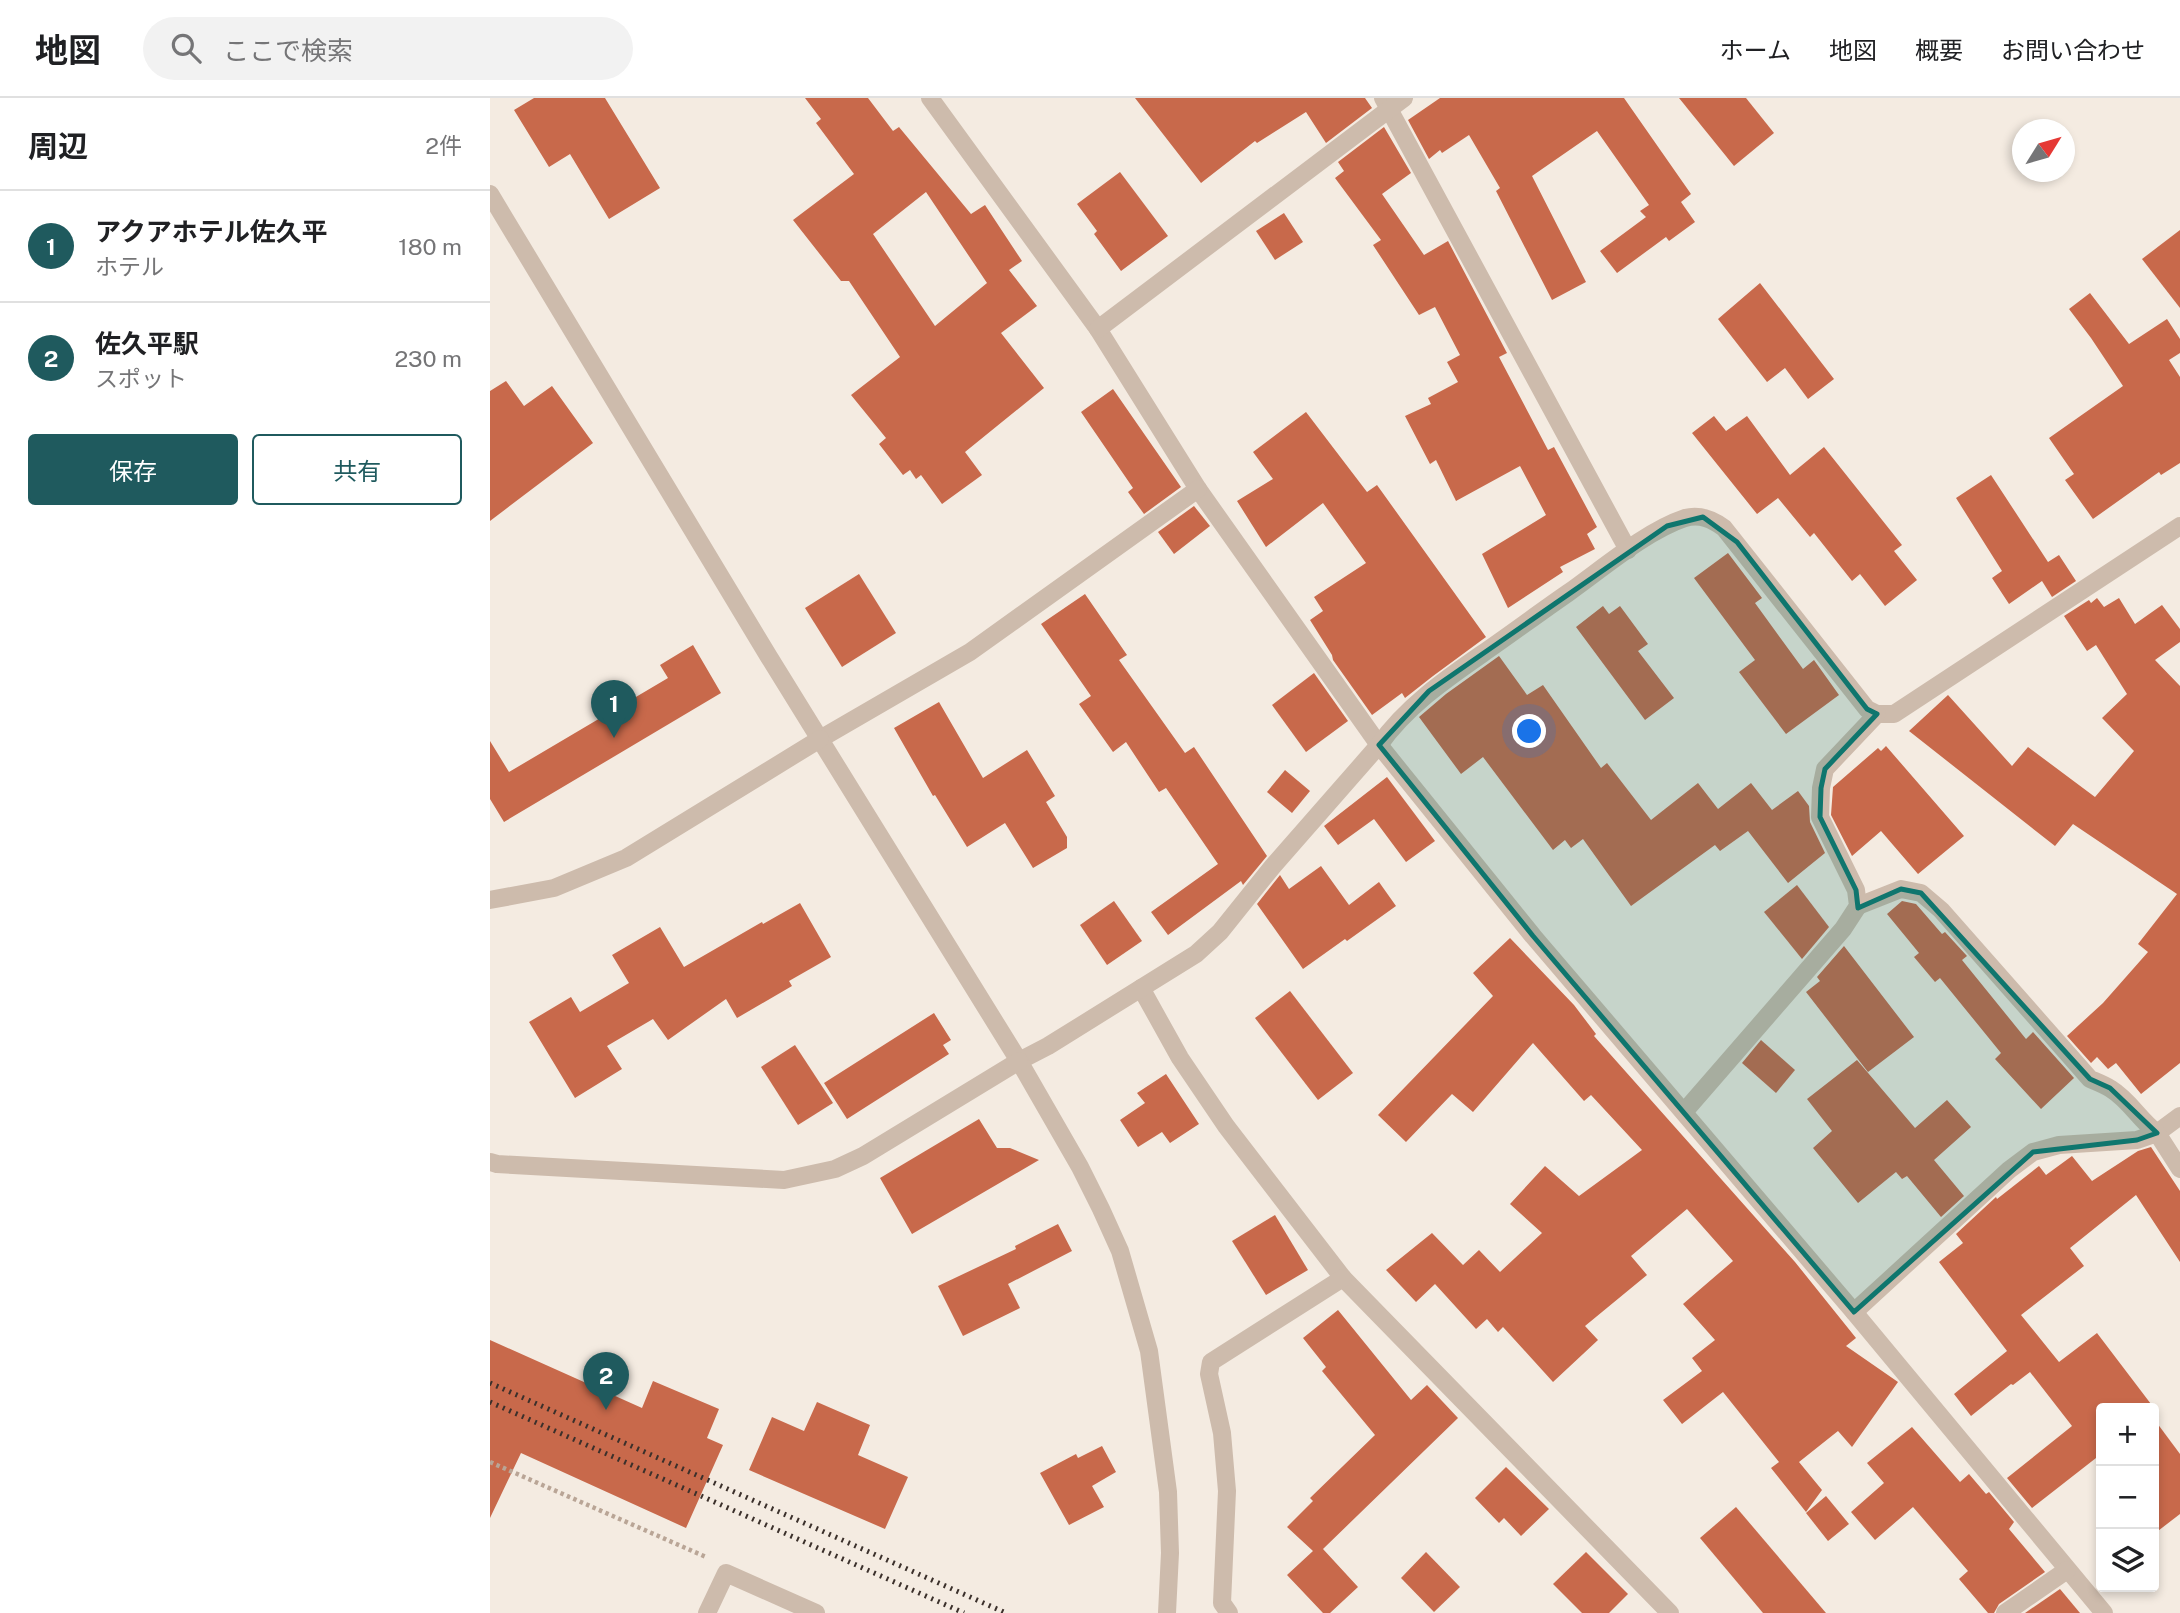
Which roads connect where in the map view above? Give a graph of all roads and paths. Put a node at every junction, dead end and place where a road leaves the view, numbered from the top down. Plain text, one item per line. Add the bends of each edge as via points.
1 (930, 98) edge
2 (1404, 98) edge
3 (1386, 103) edge
4 (490, 194) edge
5 (1098, 329) junction
6 (1198, 489) junction
7 (2180, 526) edge
8 (1628, 550) junction
9 (1877, 714) junction
10 (820, 739) junction
11 (1379, 746) junction
12 (490, 900) edge
13 (1858, 906) junction
14 (1141, 988) junction
15 (1019, 1061) junction
16 (1684, 1112) junction
17 (2180, 1116) edge
18 (2157, 1133) junction
19 (490, 1162) edge
20 (2180, 1169) edge
21 (1343, 1278) junction
22 (1854, 1312) junction
23 (490, 1462) edge
24 (2067, 1570) junction
25 (726, 1573) junction
26 (1167, 1610) edge
27 (707, 1613) edge
28 (816, 1613) edge
29 (1229, 1613) edge
30 (1670, 1613) edge
31 (2005, 1613) edge
32 (2104, 1613) edge

1 - 5 street
2 - 3 street
3 - 5 street
3 - 8 street
4 - 10 street
5 - 6 street
6 - 10 street via 970,652
6 - 11 street
7 - 9 street via 1894,714
8 - 9 street via 1687,517 1713,520 1737,542 1867,709
8 - 11 street via 1429,691 1394,724
9 - 13 street via 1825,769 1821,788 1820,817 1856,890
10 - 12 street via 626,858 554,888
10 - 15 street
11 - 14 street via 1220,932 1196,954
11 - 16 street
13 - 16 street
13 - 18 street via 1901,889 1921,893 2090,1079 2117,1093
14 - 15 street
14 - 21 street via 1180,1058 1226,1126
15 - 19 street via 863,1156 811,1176 784,1180
15 - 26 street via 1080,1167 1120,1251 1146,1339 1168,1492
16 - 22 street
17 - 18 street
18 - 20 street
18 - 22 street via 2137,1140 2059,1145 2034,1152
21 - 29 street via 1210,1362 1227,1491 1222,1603
21 - 30 street
22 - 24 street
23 - 25 path via 709,1558
24 - 31 street
24 - 32 street
25 - 27 street
25 - 28 street

